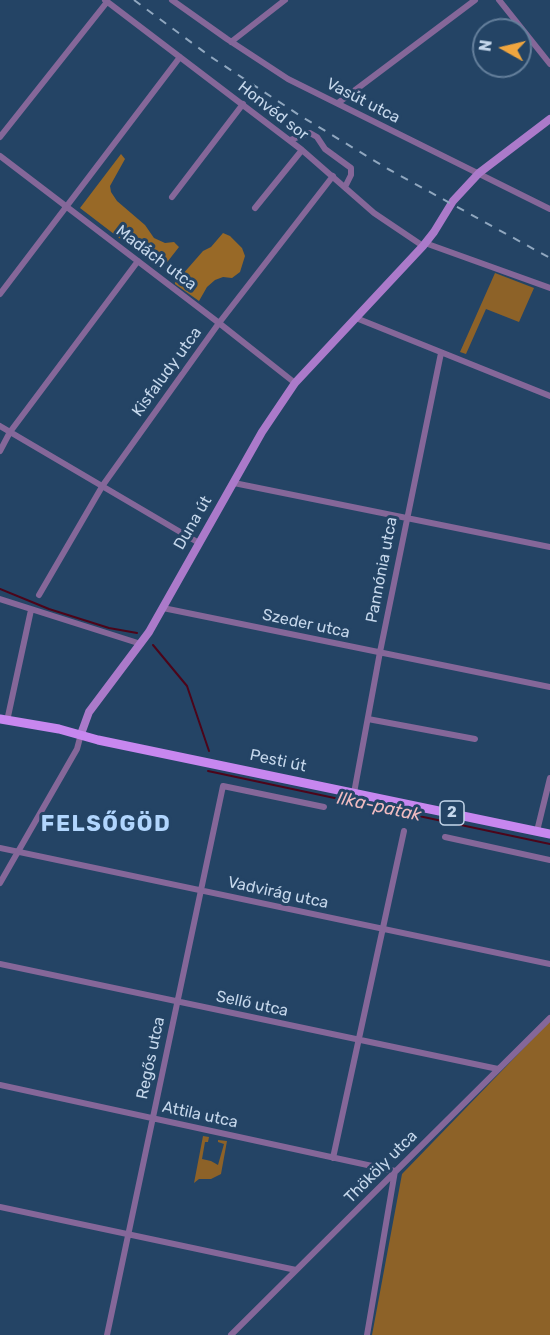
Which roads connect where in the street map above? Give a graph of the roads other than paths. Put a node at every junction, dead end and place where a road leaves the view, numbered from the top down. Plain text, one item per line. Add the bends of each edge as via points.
1 (172, 0) edge
2 (285, 0) edge
3 (475, 0) edge
4 (499, 0) edge
5 (106, 1) edge
6 (231, 42) junction
7 (180, 57) junction
8 (550, 64) edge
9 (339, 103) junction
10 (243, 104) junction
11 (550, 119) edge
12 (0, 136) edge
13 (290, 140) junction
14 (302, 150) junction
15 (0, 156) edge
16 (479, 173) junction
17 (333, 176) junction
18 (345, 187) junction
19 (172, 197) dead end
20 (65, 207) junction
21 (255, 208) dead end
22 (550, 209) edge
23 (424, 245) junction
24 (138, 261) junction
25 (550, 288) edge
26 (0, 294) edge
27 (356, 318) junction
28 (219, 322) junction
29 (441, 353) junction
30 (295, 384) junction
31 (550, 396) edge
32 (0, 426) edge
33 (10, 432) junction
34 (0, 451) edge
35 (234, 483) junction
36 (103, 485) junction
37 (406, 518) junction
38 (199, 543) junction
39 (550, 547) edge
40 (39, 595) dead end
41 (0, 599) edge
42 (163, 608) junction
43 (31, 609) junction
44 (145, 638) junction
45 (380, 652) junction
46 (550, 687) edge
47 (368, 719) junction
48 (3, 720) edge
49 (81, 734) junction
50 (475, 739) dead end
51 (550, 778) edge
52 (354, 792) junction
53 (324, 807) dead end
54 (404, 831) dead end
55 (537, 831) junction
56 (550, 834) edge
57 (445, 837) dead end
58 (0, 848) edge
59 (18, 851) junction
60 (550, 860) edge
61 (0, 883) edge
62 (200, 891) junction
63 (382, 929) junction
64 (0, 964) edge
65 (550, 964) edge
66 (176, 1002) junction
67 (550, 1018) edge
68 (359, 1040) junction
69 (498, 1069) junction
70 (0, 1085) edge
71 (152, 1119) junction
72 (333, 1158) junction
73 (395, 1171) junction
74 (0, 1207) edge
75 (128, 1234) junction
76 (296, 1270) junction
77 (107, 1335) edge
78 (231, 1335) edge
79 (367, 1335) edge

1 - 6 street, Vasút utca
2 - 6 street
3 - 9 street
4 - 8 street
5 - 7 street, Honvéd sor
5 - 12 street
6 - 9 street, Vasút utca via 288,79
7 - 10 street, Honvéd sor
7 - 20 street
9 - 16 street, Vasút utca
10 - 13 street, Honvéd sor
10 - 19 street
11 - 16 street, Duna út
13 - 14 street, Honvéd sor
13 - 18 street via 310,133 317,137 325,149 351,168
14 - 17 street, Honvéd sor
14 - 21 street
15 - 20 street, Madách utca
16 - 22 street, Vasút utca
16 - 23 street, Duna út
17 - 18 street, Honvéd sor
17 - 28 street, Kisfaludy utca
18 - 23 street, Honvéd sor via 374,213
20 - 24 street, Madách utca
20 - 26 street
23 - 25 street, Honvéd sor
23 - 27 street, Duna út
24 - 28 street, Madách utca
24 - 33 street
27 - 29 street
27 - 30 street, Duna út
28 - 30 street, Madách utca
28 - 36 street, Kisfaludy utca
29 - 31 street
29 - 37 street, Pannónia utca
30 - 35 street, Duna út
32 - 33 street
33 - 34 street
33 - 36 street
35 - 37 street
35 - 38 street, Duna út
36 - 38 street
36 - 40 street, Kisfaludy utca
37 - 39 street
37 - 45 street, Pannónia utca
38 - 42 street, Duna út
41 - 43 street
42 - 44 street, Duna út
42 - 45 street, Szeder utca
43 - 44 street
43 - 48 street
44 - 49 street, Duna út via 89,712
45 - 46 street, Szeder utca
45 - 47 street, Pannónia utca
47 - 50 street
47 - 52 street, Pannónia utca
48 - 49 main road, Pesti út / 2
49 - 52 main road, Pesti út / 2
49 - 59 street, Duna út via 78,749
51 - 55 street
52 - 55 main road, Pesti út / 2
53 - 62 street, Regős utca via 223,786
54 - 63 street
55 - 56 main road, Pesti út / 2
57 - 60 street
58 - 59 street, Vadvirág utca
59 - 61 street, Duna út
59 - 62 street, Vadvirág utca
62 - 63 street, Vadvirág utca
62 - 66 street, Regős utca
63 - 65 street, Vadvirág utca
63 - 68 street
64 - 66 street, Sellő utca
66 - 68 street, Sellő utca
66 - 71 street, Regős utca
67 - 69 street, Thököly utca
68 - 69 street, Sellő utca
68 - 72 street
69 - 73 street, Thököly utca
70 - 71 street, Attila utca
71 - 72 street, Attila utca
71 - 75 street, Regős utca
72 - 73 street, Attila utca
73 - 76 street, Thököly utca
73 - 79 street
74 - 75 street
75 - 76 street
75 - 77 street, Regős utca
76 - 78 street, Thököly utca

